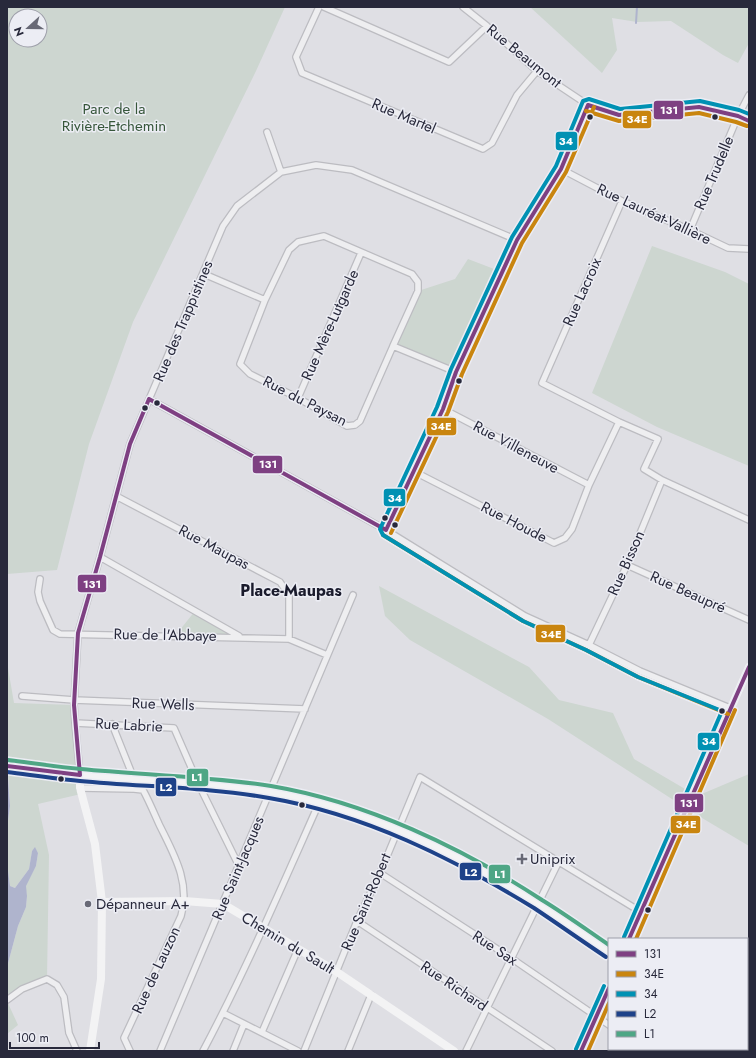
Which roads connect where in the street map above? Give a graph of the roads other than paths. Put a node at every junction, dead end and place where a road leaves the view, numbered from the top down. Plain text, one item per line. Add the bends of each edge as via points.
1 (319, 7) edge
2 (324, 7) edge
3 (463, 7) edge
4 (487, 26) junction
5 (537, 71) junction
6 (749, 95) edge
7 (588, 105) junction
8 (738, 116) junction
9 (749, 121) edge
10 (267, 132) dead end
11 (561, 169) junction
12 (281, 172) junction
13 (622, 201) junction
14 (690, 230) junction
15 (517, 240) junction
16 (749, 249) edge
17 (361, 253) junction
18 (204, 274) junction
19 (265, 300) junction
20 (394, 346) junction
21 (456, 372) junction
22 (298, 398) junction
23 (149, 399) junction
24 (442, 409) junction
25 (619, 422) junction
26 (413, 471) junction
27 (662, 480) junction
28 (589, 485) junction
29 (116, 496) junction
30 (749, 520) edge
31 (386, 530) junction
32 (100, 557) junction
33 (627, 565) junction
34 (40, 579) dead end
35 (353, 595) dead end
36 (749, 620) edge
37 (78, 633) junction
38 (241, 637) junction
39 (289, 639) junction
40 (589, 645) junction
41 (328, 655) junction
42 (749, 667) edge
43 (22, 696) dead end
44 (74, 700) junction
45 (730, 708) junction
46 (305, 709) junction
47 (74, 722) junction
48 (112, 724) junction
49 (7, 766) edge
50 (80, 774) junction
51 (134, 779) junction
52 (198, 782) junction
53 (80, 788) junction
54 (270, 792) junction
55 (319, 803) junction
56 (397, 830) junction
57 (559, 861) junction
58 (239, 866) junction
59 (380, 873) junction
60 (184, 901) junction
61 (102, 902) junction
62 (223, 904) junction
63 (538, 904) junction
64 (641, 912) junction
65 (357, 921) junction
66 (264, 928) junction
67 (629, 938) edge
68 (298, 949) junction
69 (608, 951) edge
70 (511, 958) junction
71 (337, 972) junction
72 (608, 990) edge
73 (371, 995) junction
74 (7, 1000) edge
75 (486, 1007) junction
76 (223, 1013) junction
77 (597, 1017) junction
78 (244, 1024) junction
79 (608, 1024) edge
80 (262, 1032) junction
81 (163, 1050) edge
82 (77, 1051) edge
83 (90, 1051) edge
84 (130, 1051) edge
85 (203, 1051) edge
86 (233, 1051) edge
87 (298, 1051) edge
88 (304, 1051) edge
89 (348, 1051) edge
90 (454, 1051) edge
91 (466, 1051) edge
92 (552, 1051) edge
93 (582, 1051) edge

1 - 5 street, Rue Martel via 296,57 302,73 483,149 492,143 517,95
2 - 4 street via 449,62
3 - 4 street, Rue Beaumont
4 - 5 street, Rue Beaumont
5 - 7 street, Rue Beaumont
6 - 8 street, Rue Trudelle
7 - 8 street, Rue Beaumont via 619,114 699,107
7 - 11 street
8 - 9 street, Rue Beaumont
8 - 14 street, Rue Trudelle
10 - 12 street
11 - 13 street, Rue Lauréat-Vallière
11 - 15 street
12 - 15 street, Rue des Trappistines via 316,165 352,170
12 - 18 street, Rue des Trappistines via 237,206 223,226
13 - 14 street, Rue Lauréat-Vallière
13 - 25 street, Rue Lacroix via 542,382
14 - 16 street, Rue Lauréat-Vallière via 728,248
15 - 21 street
17 - 19 street, Rue du Paysan via 324,236 298,242 289,250
17 - 20 street, Rue du Paysan via 412,274 418,282 418,291
17 - 22 street, Rue Mère-Lutgarde
18 - 19 street
18 - 23 street, Rue des Trappistines
19 - 22 street, Rue du Paysan via 240,364 250,374
20 - 21 street
20 - 22 street, Rue du Paysan via 360,421 354,425 347,426
21 - 24 street
23 - 29 street, Rue des Trappistines via 130,444
23 - 31 street
24 - 26 street
24 - 28 street, Rue Villeneuve
25 - 27 street via 658,439 644,469
25 - 28 street, Rue Houde
26 - 28 street, Rue Houde via 554,543 565,538 572,529
26 - 31 street
27 - 30 street
27 - 33 street, Rue Bisson
29 - 32 street, Rue des Trappistines
29 - 39 street, Rue Maupas via 280,582 289,595
31 - 40 street via 525,616
32 - 37 street, Rue des Trappistines
32 - 38 street
33 - 36 street, Rue Beaupré
33 - 40 street, Rue Bisson
34 - 37 street, Rue de l'Abbaye via 40,601 53,630 60,634
35 - 41 street, Rue Saint-Jacques
37 - 38 street, Rue de l'Abbaye
37 - 44 street, Rue des Trappistines
38 - 39 street, Rue de l'Abbaye
39 - 41 street, Rue de l'Abbaye
40 - 45 street via 640,671
41 - 46 street, Rue Saint-Jacques
42 - 45 street
43 - 44 street, Rue Wells
44 - 46 street, Rue Wells
44 - 47 street, Rue des Trappistines
45 - 64 street
46 - 54 street, Rue Saint-Jacques
47 - 48 street, Rue Labrie
47 - 50 street, Rue des Trappistines
48 - 51 street
48 - 52 street, Rue Labrie via 174,728
49 - 50 main road
50 - 51 main road
50 - 53 street
51 - 52 main road
52 - 54 main road
52 - 58 street, Rue Labrie
53 - 60 street, Rue de Lauzon via 142,790 180,869
53 - 61 street via 95,844
54 - 55 main road
54 - 58 street, Rue Saint-Jacques
55 - 56 main road
55 - 66 street
56 - 57 street, Rue Saint-Robert via 420,777
56 - 59 street, Rue Saint-Robert
56 - 63 main road via 479,869
57 - 63 street
57 - 64 street
58 - 62 street, Rue Saint-Jacques
59 - 65 street, Rue Saint-Robert
59 - 70 street, Rue Sax
60 - 61 street, Chemin du Sault
60 - 62 street, Chemin du Sault
60 - 84 street, Rue de Lauzon via 181,916 124,1038
61 - 83 street via 101,979
62 - 66 street, Chemin du Sault
62 - 81 street, Rue Saint-Jacques
63 - 69 main road
63 - 70 street
64 - 67 street
65 - 71 street, Rue Saint-Robert
65 - 75 street, Rue Richard
66 - 68 street, Chemin du Sault
66 - 76 street
68 - 71 street, Chemin du Sault
68 - 80 street
70 - 75 street
70 - 77 street, Rue Sax
71 - 73 street, Chemin du Sault
71 - 88 street, Rue Saint-Robert
72 - 77 street
73 - 89 street
73 - 90 street, Chemin du Sault
74 - 82 street via 22,989 48,979 57,985 64,997 69,1033
75 - 91 street
75 - 92 street, Rue Richard
76 - 78 street
76 - 85 street
77 - 79 street, Rue Sax
77 - 93 street
78 - 80 street
78 - 86 street
80 - 87 street

